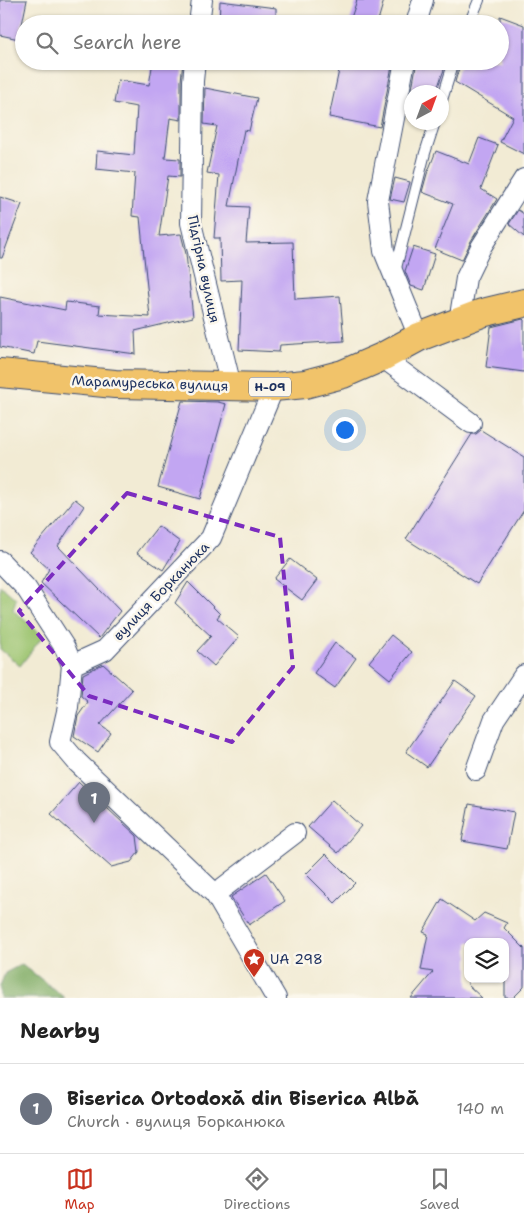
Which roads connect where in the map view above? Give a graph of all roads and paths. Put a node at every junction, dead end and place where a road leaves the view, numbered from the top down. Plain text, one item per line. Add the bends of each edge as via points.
1 (202, 0) edge
2 (423, 0) edge
3 (479, 0) edge
4 (200, 15) edge
5 (419, 15) edge
6 (473, 15) edge
7 (194, 70) edge
8 (403, 70) edge
9 (451, 70) edge
10 (447, 85) edge
11 (432, 130) edge
12 (524, 179) edge
13 (394, 276) junction
14 (524, 303) edge
15 (459, 322) junction
16 (419, 337) junction
17 (382, 357) junction
18 (0, 373) edge
19 (231, 386) junction
20 (274, 387) junction
21 (471, 423) dead end
22 (0, 561) edge
23 (72, 665) junction
24 (524, 674) edge
25 (476, 770) dead end
26 (295, 833) dead end
27 (215, 894) junction
28 (276, 998) edge

1 - 4 street
2 - 5 street
3 - 6 lane
7 - 19 street, Підгірна вулиця via 191,223
8 - 13 street via 378,201 384,251
9 - 10 lane
11 - 13 lane
12 - 15 street via 466,278
13 - 16 street
14 - 15 main road, Марамуреська вулиця / Н-09
15 - 16 main road, Марамуреська вулиця / Н-09
16 - 17 main road, Марамуреська вулиця / Н-09
17 - 20 main road, Марамуреська вулиця / Н-09 via 343,374 305,384
17 - 21 street
18 - 19 main road, Марамуреська вулиця / Н-09 via 115,384
19 - 20 main road, Марамуреська вулиця / Н-09
20 - 23 street, вулиця Борканюка via 211,538 105,650
22 - 23 street via 26,588 65,648
23 - 27 street via 68,707 60,742
24 - 25 street via 494,720
26 - 27 street
27 - 28 street

